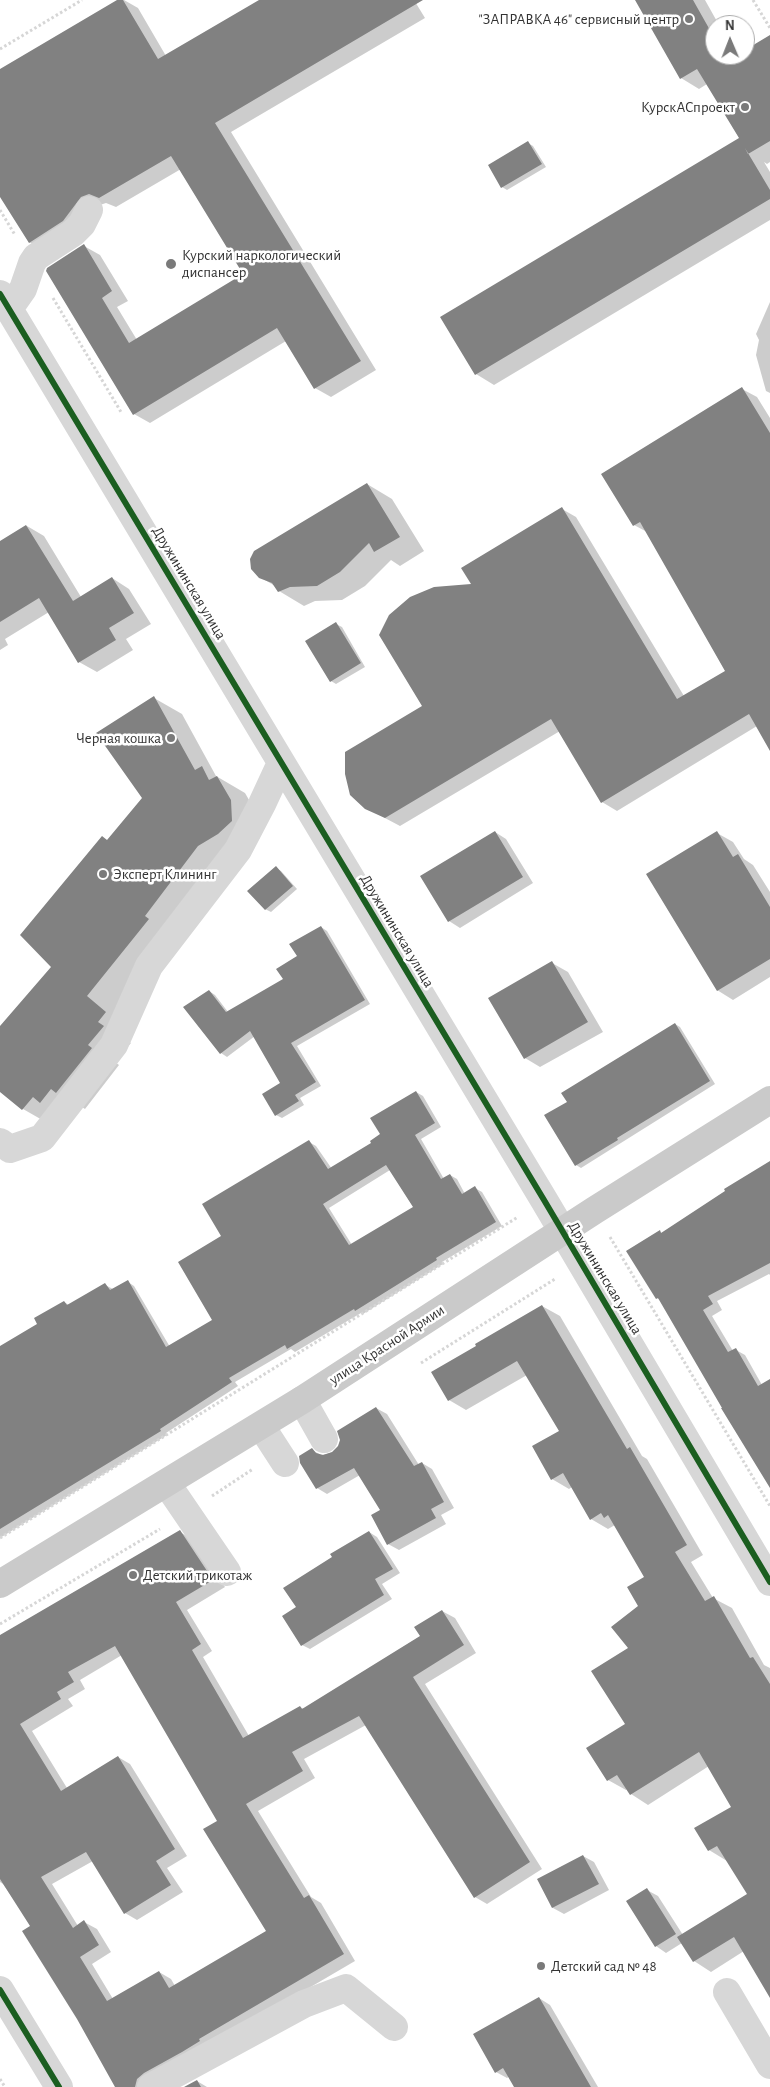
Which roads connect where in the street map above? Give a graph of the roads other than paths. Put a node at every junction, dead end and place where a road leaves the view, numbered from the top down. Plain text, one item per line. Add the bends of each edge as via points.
1 (89, 210) dead end
2 (5, 301) edge
3 (281, 763) junction
4 (770, 1100) edge
5 (0, 1142) edge
6 (562, 1232) junction
7 (302, 1400) junction
8 (261, 1426) junction
9 (324, 1438) dead end
10 (285, 1462) dead end
11 (167, 1484) junction
12 (227, 1572) dead end
13 (770, 1582) edge
14 (0, 1584) edge
15 (0, 1990) edge
16 (727, 1992) dead end
17 (394, 2027) dead end
18 (770, 2065) edge
19 (59, 2087) edge
20 (151, 2087) edge

1 - 2 street via 77,229 36,257 23,290
2 - 3 street, Дружининская улица
3 - 5 street via 238,850 149,966 114,1045 42,1138 10,1149
3 - 6 street, Дружининская улица
4 - 6 main road, улица Красной Армии
6 - 7 main road, улица Красной Армии
6 - 13 street, Дружининская улица
7 - 8 main road, улица Красной Армии
7 - 9 street
8 - 10 street
8 - 11 main road, улица Красной Армии
11 - 12 street
11 - 14 main road, улица Красной Армии
15 - 19 street
16 - 18 street
17 - 20 street via 346,1988 304,2004

